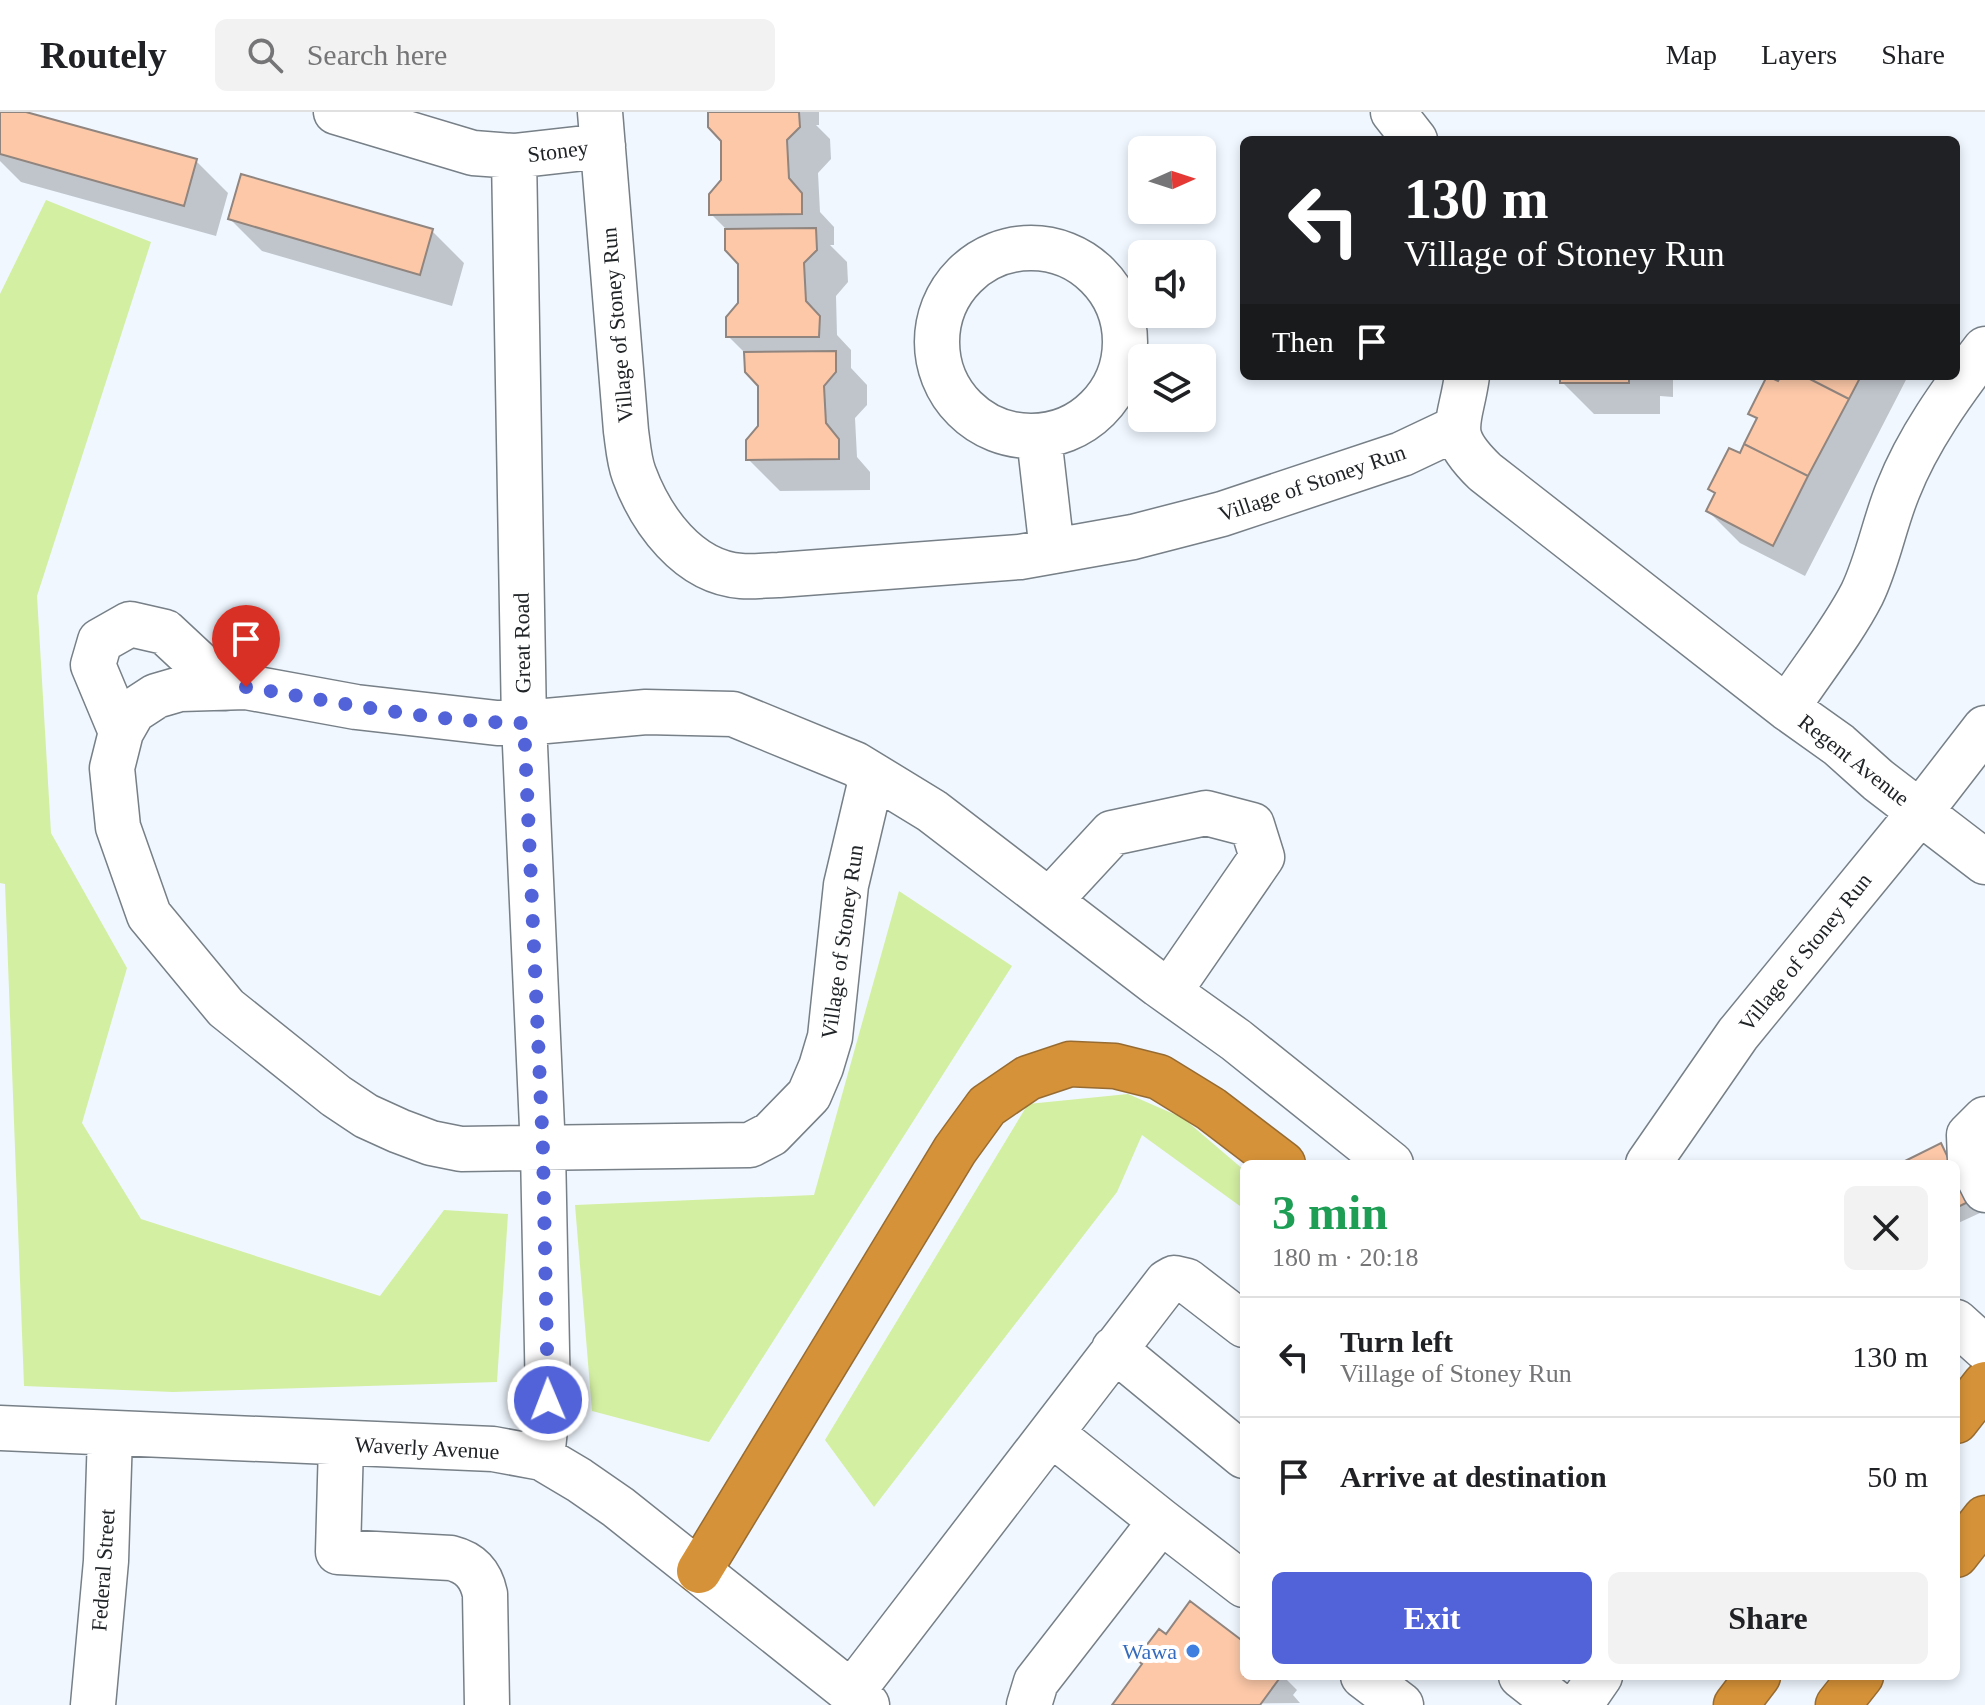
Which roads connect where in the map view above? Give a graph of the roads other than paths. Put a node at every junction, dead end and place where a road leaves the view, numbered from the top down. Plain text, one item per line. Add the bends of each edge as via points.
1 (336, 112) edge
2 (1393, 112) edge
3 (601, 129) edge
4 (1412, 136) edge
5 (514, 156) junction
6 (1985, 349) edge
7 (1466, 380) edge
8 (1457, 428) junction
9 (1039, 437) junction
10 (1052, 551) junction
11 (225, 688) junction
12 (1787, 708) junction
13 (524, 723) junction
14 (1985, 728) edge
15 (121, 732) junction
16 (872, 775) junction
17 (1920, 812) junction
18 (1985, 862) edge
19 (1050, 900) junction
20 (1169, 992) junction
21 (1985, 1119) edge
22 (543, 1150) junction
23 (1278, 1160) edge
24 (1386, 1160) edge
25 (1651, 1160) edge
26 (1985, 1190) edge
27 (1240, 1322) edge
28 (1960, 1326) edge
29 (1985, 1348) edge
30 (1114, 1349) junction
31 (1985, 1384) edge
32 (1960, 1416) edge
33 (0, 1428) edge
34 (110, 1434) junction
35 (1052, 1434) junction
36 (341, 1444) junction
37 (1240, 1453) edge
38 (542, 1458) junction
39 (1161, 1521) junction
40 (699, 1571) junction
41 (1240, 1582) edge
42 (1526, 1680) edge
43 (1597, 1680) edge
44 (1755, 1680) edge
45 (1858, 1680) edge
46 (1360, 1684) edge
47 (859, 1699) edge
48 (93, 1705) edge
49 (487, 1705) edge
50 (1029, 1705) edge
51 (1401, 1705) edge
52 (1558, 1705) edge
53 (1580, 1705) edge
54 (1736, 1705) edge
55 (1838, 1705) edge

1 - 5 street via 473,153
2 - 4 street
3 - 5 street, Stoney
3 - 10 street, Village of Stoney Run via 628,445 633,472 651,510 674,542 704,566 739,576
5 - 13 street, Great Road
6 - 12 street via 1915,453 1861,596
7 - 8 street
8 - 10 street, Village of Stoney Run via 1402,454 1222,514
8 - 12 street via 1466,452 1485,472
9 - 9 street via 1071,429 1097,410 1115,386 1125,357 1125,327 1115,299 1097,274 1073,257 1044,248 1014,249 986,259 963,277 946,302 937,334 940,367 953,397 976,420 1006,434
9 - 10 street
11 - 13 street, Village of Stoney Run via 458,720
11 - 15 street, Village of Stoney Run via 180,689 156,696 133,711
11 - 15 street via 165,632 130,624 100,641 93,665
12 - 17 street, Regent Avenue
13 - 16 street, Village of Stoney Run via 646,712 733,714
13 - 22 street, Great Road
14 - 17 street, Village of Stoney Run
15 - 22 street, Village of Stoney Run via 112,768 118,827 149,915 226,1008 336,1096 399,1131 461,1149
16 - 19 street, Village of Stoney Run via 932,811
16 - 22 street, Village of Stoney Run via 846,885 830,1037 809,1095 771,1134 750,1145
17 - 18 street
17 - 25 street, Village of Stoney Run via 1738,1034
19 - 20 street, Village of Stoney Run
19 - 20 street via 1112,833 1206,813 1252,825 1262,857
20 - 24 street, Village of Stoney Run
21 - 26 street via 1969,1135 1970,1160
22 - 38 street, Great Road via 548,1400
23 - 40 highway via 1159,1077 1115,1066 1070,1064 1028,1078 987,1106 955,1150
27 - 30 street via 1187,1281 1174,1278
28 - 29 street
30 - 35 street
30 - 37 street
31 - 32 highway
33 - 34 street, Waverly Avenue
34 - 36 street, Waverly Avenue
34 - 48 street, Federal Street
35 - 39 street
35 - 47 street
36 - 38 street, Waverly Avenue via 493,1449
36 - 49 street via 338,1552 451,1558 463,1561 482,1581
38 - 40 street, Waverly Avenue via 618,1507
39 - 41 street
39 - 50 street via 1036,1682
40 - 47 street, Waverly Avenue
42 - 52 street
43 - 53 street
44 - 54 highway
45 - 55 highway
46 - 51 street

